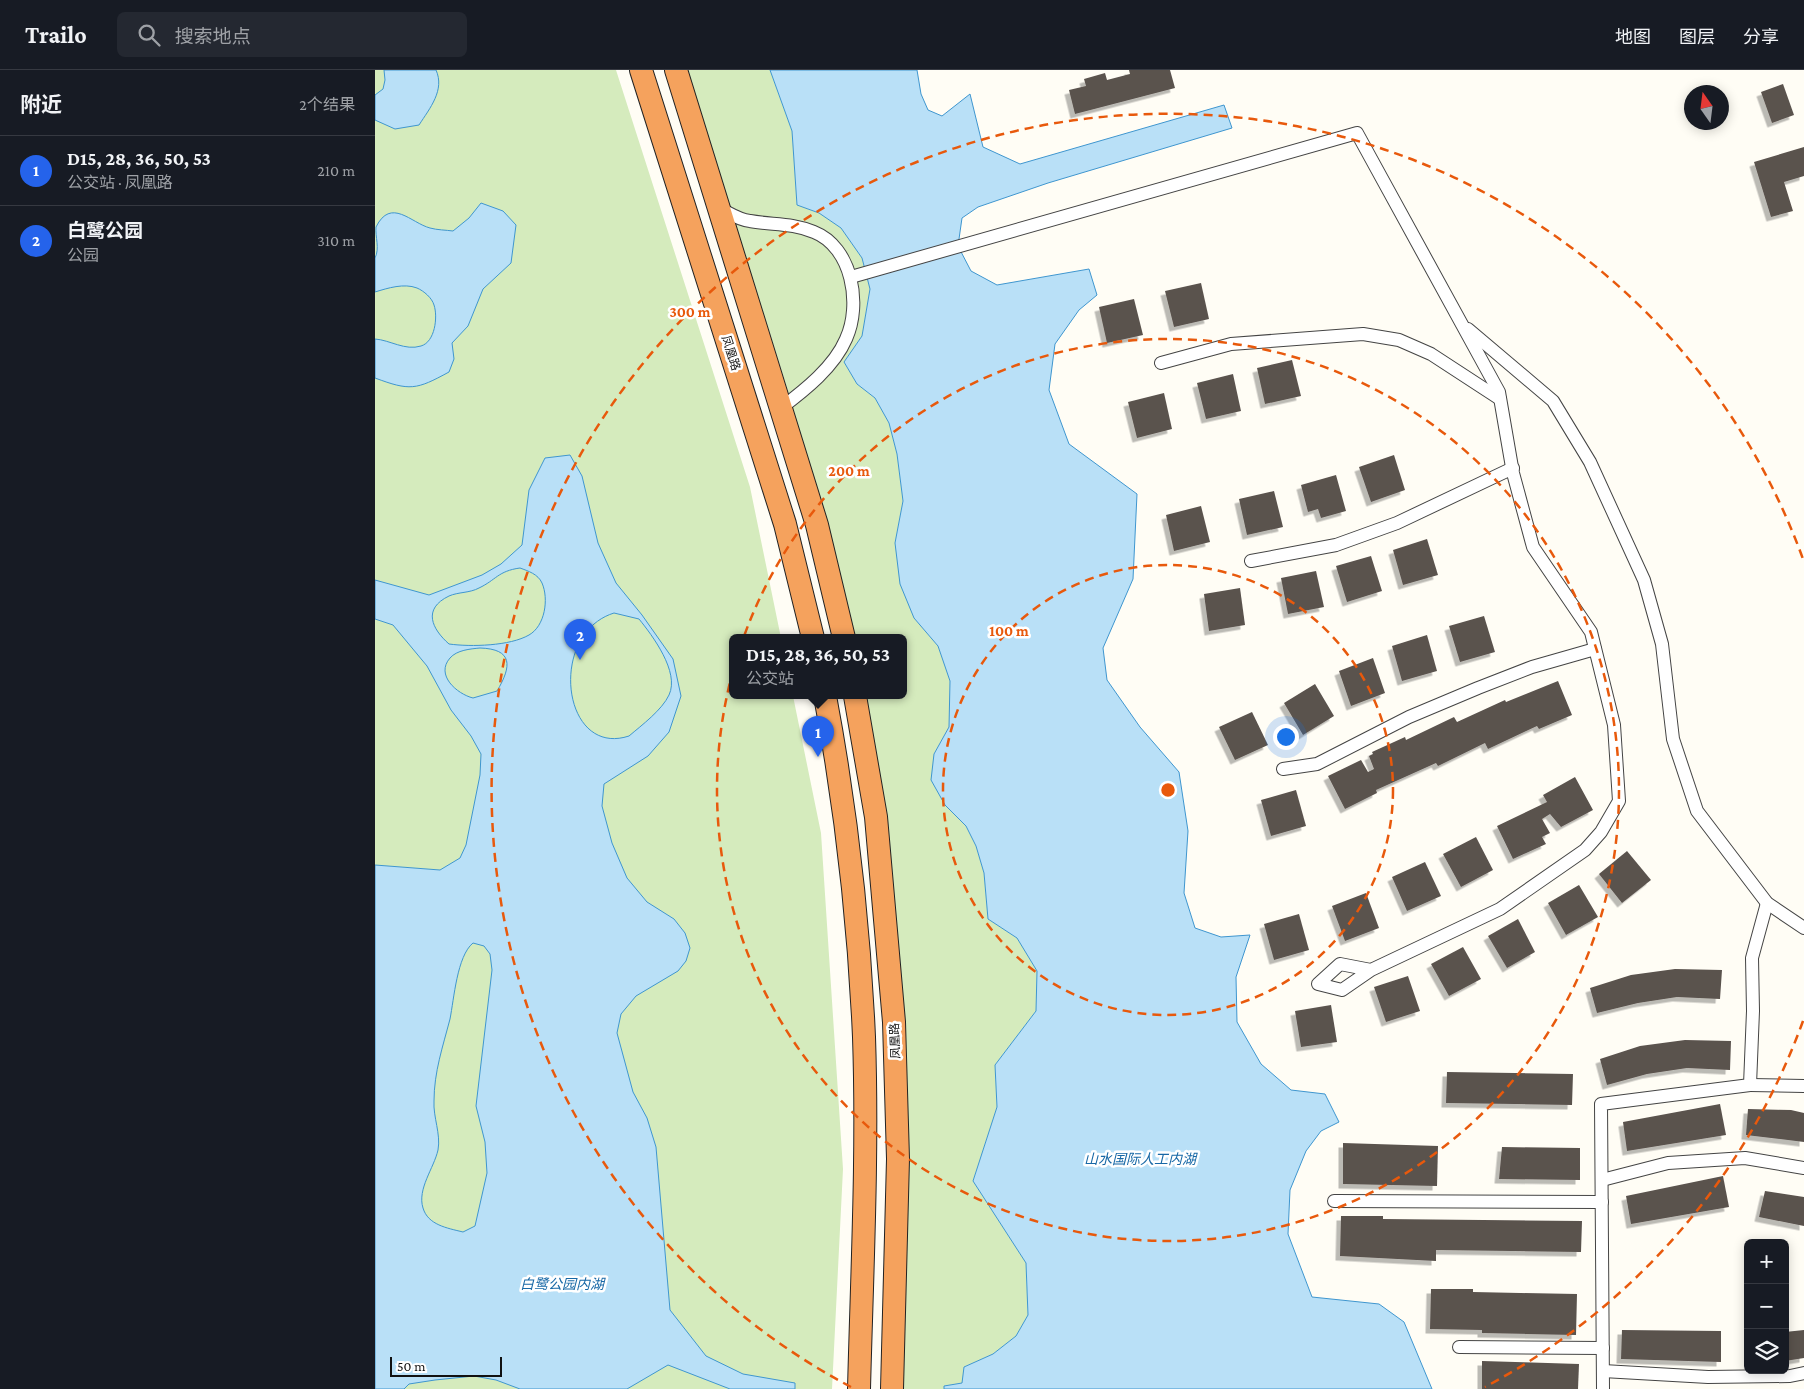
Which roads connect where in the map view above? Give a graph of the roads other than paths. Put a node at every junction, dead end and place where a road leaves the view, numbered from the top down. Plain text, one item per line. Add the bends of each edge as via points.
1 (641, 70) edge
2 (676, 70) edge
3 (719, 208) junction
4 (851, 277) junction
5 (1462, 324) junction
6 (1161, 363) dead end
7 (1500, 399) junction
8 (781, 408) junction
9 (1513, 468) junction
10 (1251, 561) dead end
11 (812, 634) edge
12 (843, 634) edge
13 (1595, 650) junction
14 (826, 699) edge
15 (856, 699) edge
16 (1283, 769) dead end
17 (1767, 903) junction
18 (1804, 928) edge
19 (1371, 970) dead end
20 (1749, 1085) junction
21 (1804, 1086) edge
22 (1804, 1168) edge
23 (1602, 1180) junction
24 (1334, 1201) dead end
25 (1602, 1202) junction
26 (1459, 1347) dead end
27 (1603, 1348) junction
28 (1603, 1371) junction
29 (1804, 1373) edge
30 (859, 1389) edge
31 (892, 1389) edge
32 (1603, 1389) edge

1 - 11 highway, 凤凰路 via 785,524
2 - 3 highway
3 - 4 street via 749,221 795,225 816,232 829,241
3 - 8 highway
4 - 5 street via 1357,133
4 - 8 street via 852,314 847,338 825,370
5 - 7 street
5 - 17 street via 1553,401 1590,462 1644,580 1662,644 1673,739 1697,812
6 - 7 street via 1231,344 1363,334 1399,340 1431,354
7 - 9 street
8 - 12 highway via 817,525
9 - 10 street via 1397,523 1336,545
9 - 13 street via 1533,547 1591,632
13 - 16 street via 1532,667 1478,688 1401,721 1317,764
13 - 19 street via 1614,725 1619,801 1601,832 1585,850 1500,908
14 - 30 highway via 856,906 864,1038 865,1163
15 - 31 highway, 凤凰路 via 876,817 894,1022 898,1159
17 - 18 street
17 - 20 street via 1752,958
20 - 21 street
20 - 23 street via 1601,1104
22 - 23 street via 1745,1158 1667,1163
23 - 25 street
24 - 25 street
25 - 27 street
26 - 27 street
27 - 28 street
28 - 29 street via 1708,1377
28 - 32 street

